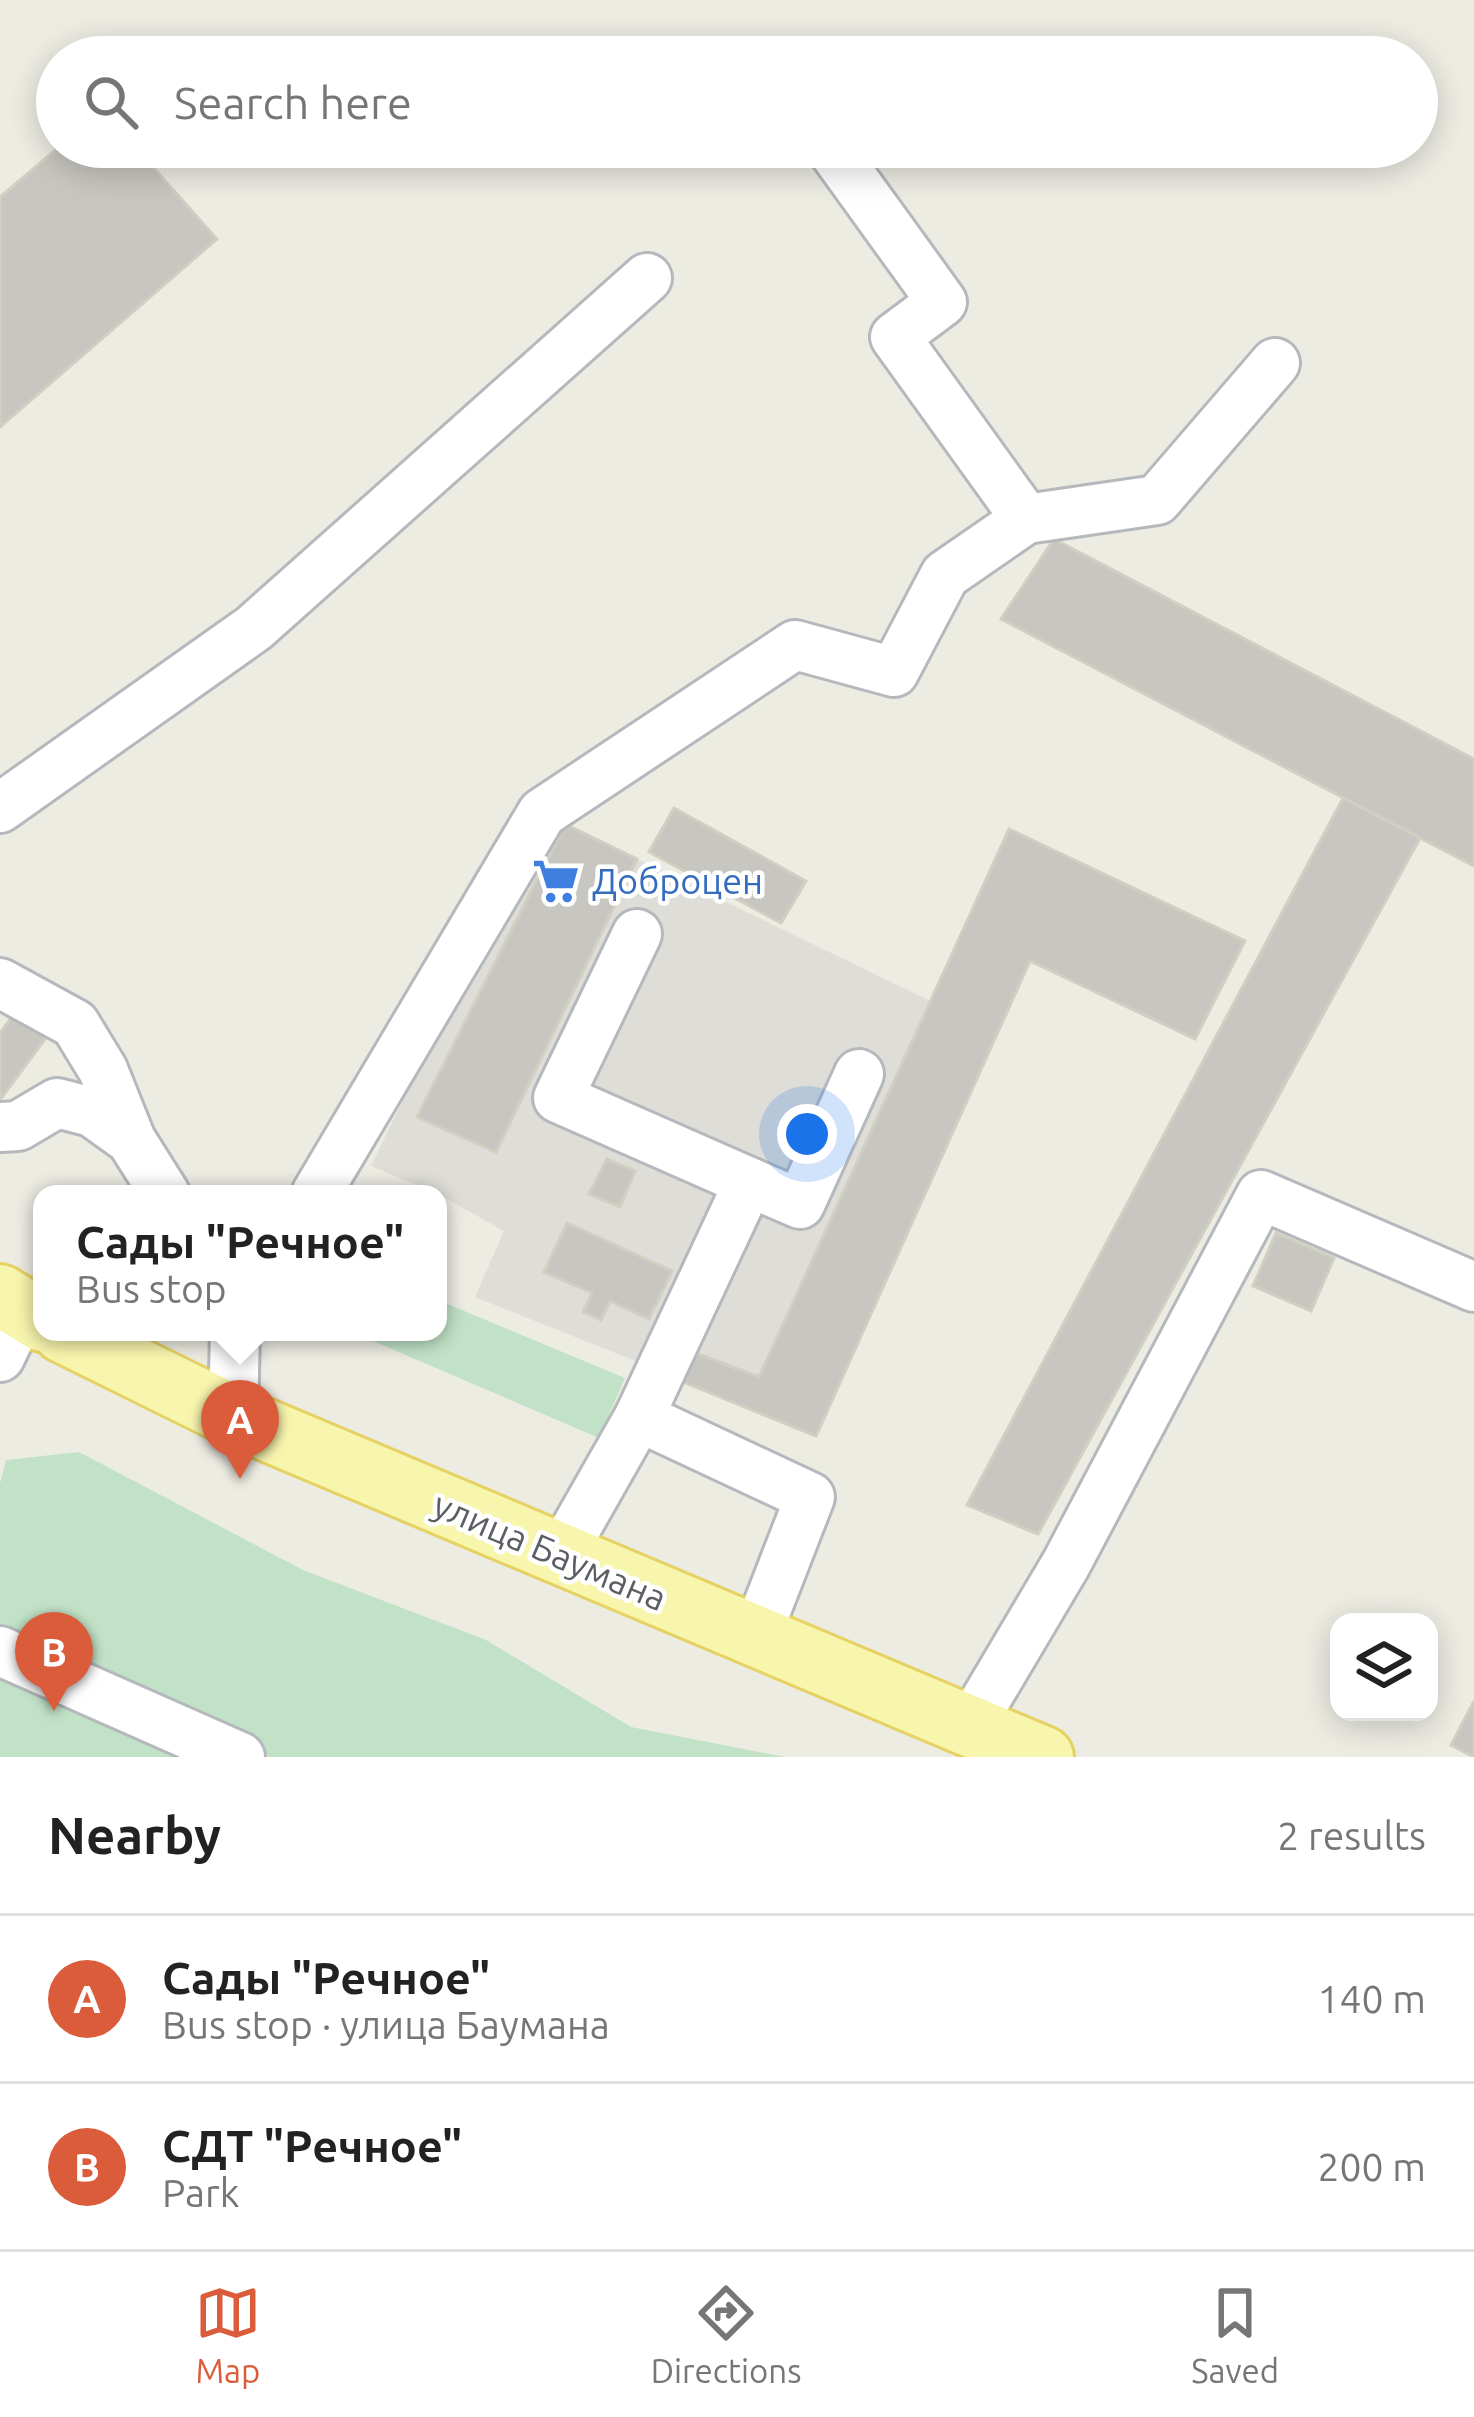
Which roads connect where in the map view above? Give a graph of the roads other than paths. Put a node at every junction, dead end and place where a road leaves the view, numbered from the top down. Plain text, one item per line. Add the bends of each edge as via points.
1 (845, 168) edge
2 (647, 278) dead end
3 (1275, 363) dead end
4 (1026, 519) junction
5 (0, 808) edge
6 (637, 934) dead end
7 (0, 983) edge
8 (859, 1074) dead end
9 (0, 1126) edge
10 (131, 1140) junction
11 (749, 1182) junction
12 (159, 1185) edge
13 (321, 1185) edge
14 (1474, 1287) edge
15 (65, 1341) edge
16 (236, 1341) edge
17 (233, 1416) junction
18 (639, 1417) junction
19 (560, 1556) junction
20 (756, 1636) junction
21 (0, 1651) edge
22 (970, 1726) junction
23 (240, 1757) edge
24 (1043, 1757) edge

1 - 4 street via 942,302 896,337
2 - 5 street via 254,628
3 - 4 street via 1157,500
4 - 13 street via 945,575 894,672 795,646 542,813
6 - 11 street via 558,1098
7 - 10 street via 75,1024
8 - 11 street via 800,1204
9 - 10 street via 19,1126 57,1103 92,1112
10 - 12 street
11 - 18 street
14 - 22 street via 1261,1195 1066,1564
15 - 17 main road, улица Баумана
16 - 17 street
17 - 19 main road, улица Баумана
18 - 19 street
18 - 20 street via 809,1497
19 - 20 main road, улица Баумана
20 - 22 main road, улица Баумана
21 - 23 street
22 - 24 main road, улица Баумана

